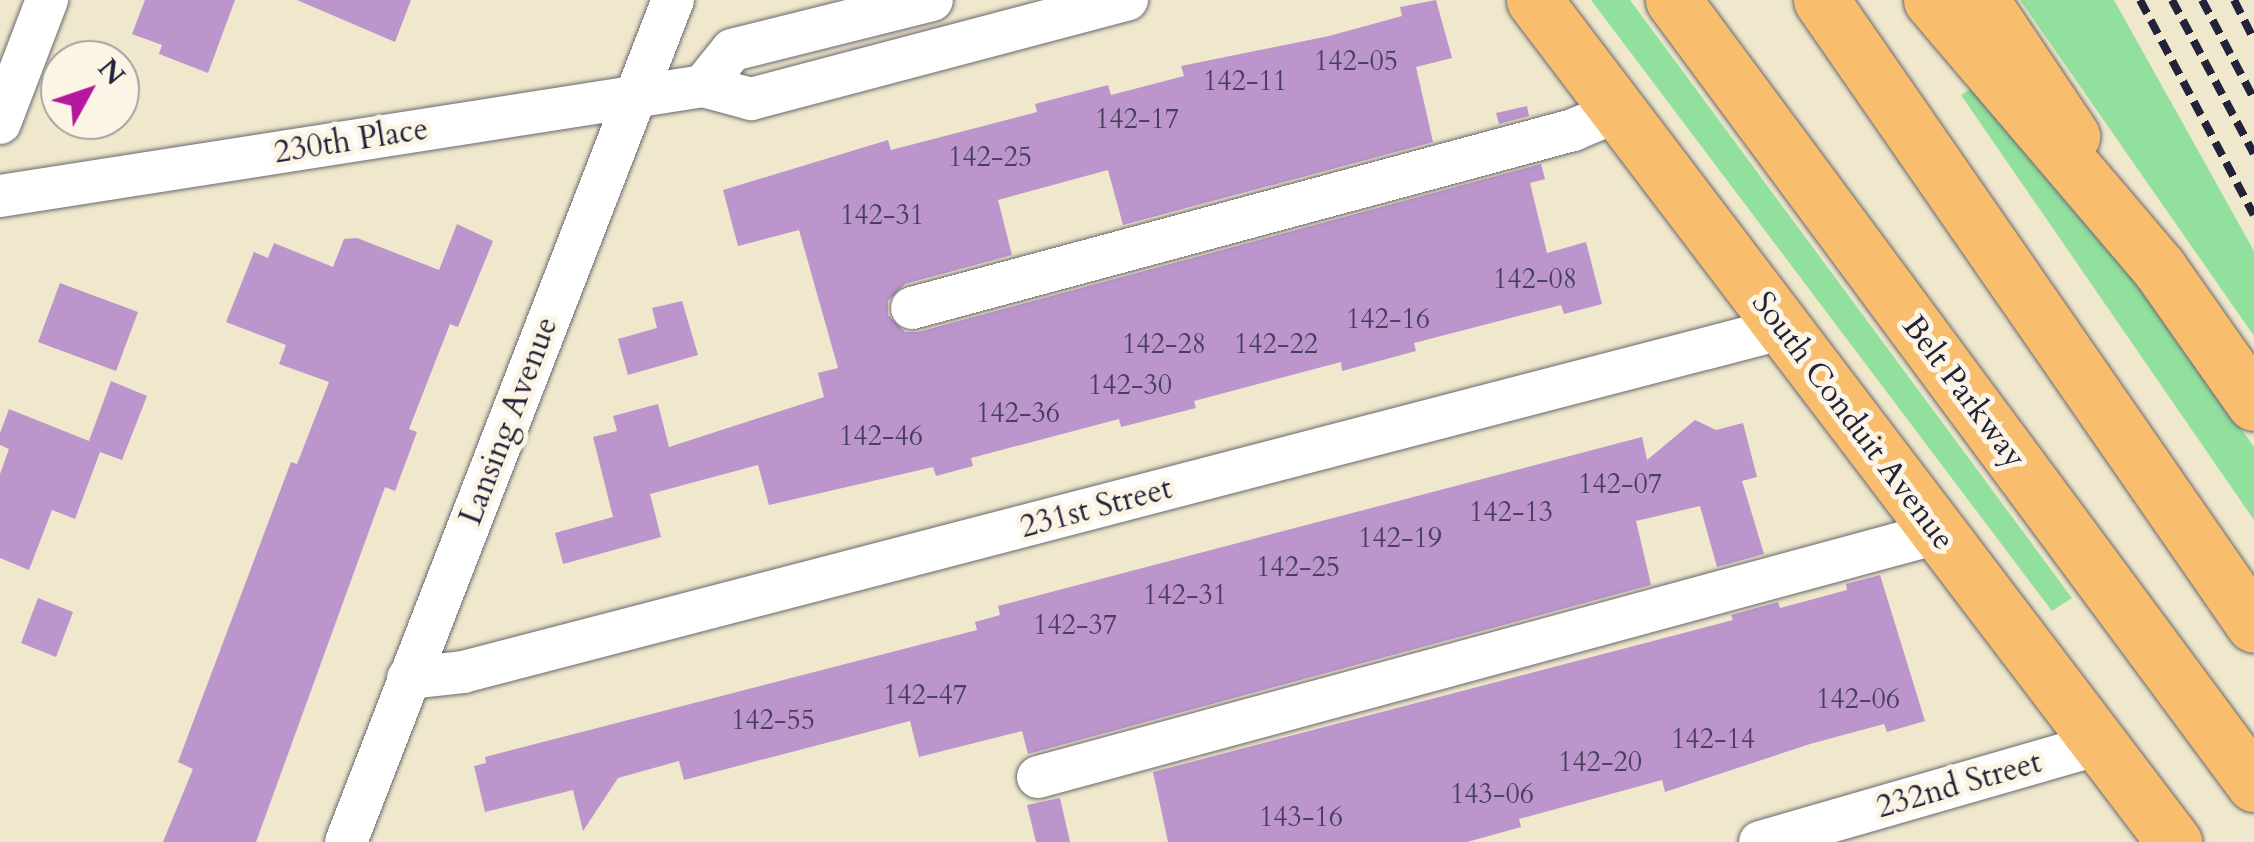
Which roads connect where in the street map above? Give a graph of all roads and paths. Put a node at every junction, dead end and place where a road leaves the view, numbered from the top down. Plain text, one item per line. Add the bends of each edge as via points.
1 (47, 0) edge
2 (673, 0) edge
3 (932, 0) edge
4 (1127, 0) edge
5 (1534, 0) edge
6 (1673, 0) edge
7 (1821, 0) edge
8 (1932, 0) edge
9 (1981, 0) edge
10 (1062, 8) edge
11 (703, 86) junction
12 (635, 96) junction
13 (1618, 111) junction
14 (0, 123) edge
15 (0, 196) edge
16 (2159, 268) junction
17 (912, 308) dead end
18 (1782, 329) junction
19 (2254, 403) edge
20 (1938, 532) junction
21 (2254, 625) edge
22 (408, 678) junction
23 (2100, 744) junction
24 (1038, 776) dead end
25 (2254, 784) edge
26 (346, 842) edge
27 (1760, 842) edge
28 (2174, 842) edge

1 - 14 street
2 - 12 street, Lansing Avenue
3 - 11 street via 732,50
4 - 10 street, 230th Place
5 - 13 main road, South Conduit Avenue
6 - 25 main road, Belt Parkway
7 - 21 main road
8 - 16 main road
9 - 16 main road
10 - 11 street, 230th Place via 751,99
11 - 12 street, 230th Place
12 - 15 street, 230th Place
12 - 22 street, Lansing Avenue
13 - 17 street via 1554,135
13 - 18 main road, South Conduit Avenue
16 - 19 main road
18 - 20 main road, South Conduit Avenue
18 - 22 street, 231st Street via 463,672
20 - 23 main road, South Conduit Avenue
20 - 24 street
22 - 26 street, Lansing Avenue
23 - 27 street, 232nd Street
23 - 28 main road, South Conduit Avenue

